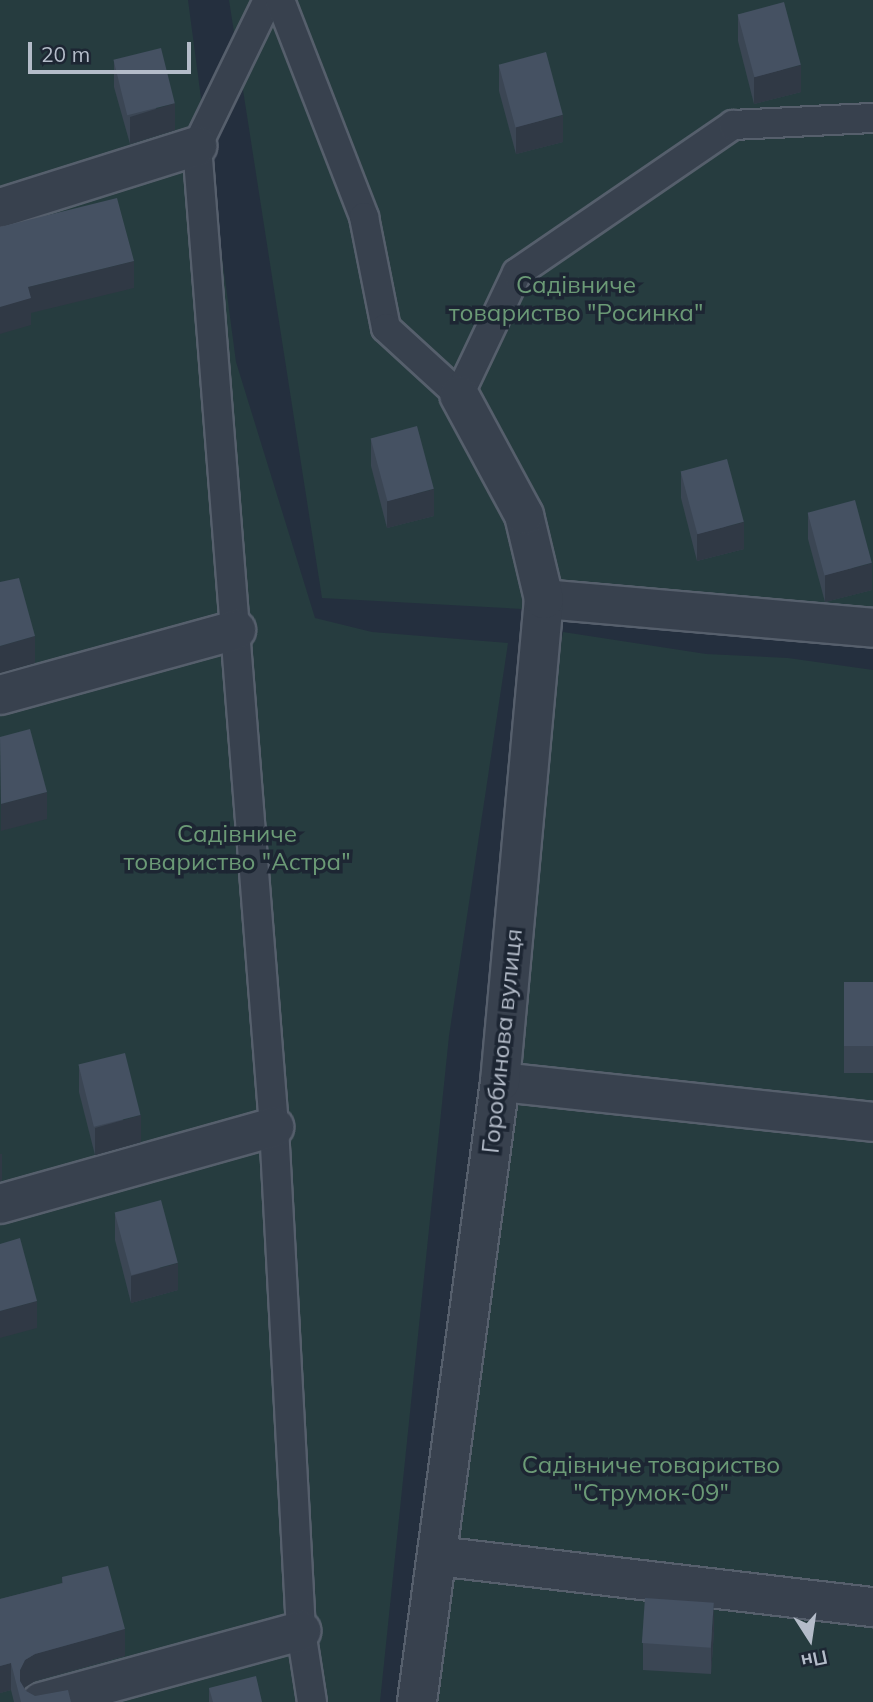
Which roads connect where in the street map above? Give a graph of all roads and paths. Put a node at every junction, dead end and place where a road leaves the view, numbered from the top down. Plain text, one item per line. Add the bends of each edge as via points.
1 (268, 0) edge
2 (280, 0) edge
3 (873, 118) edge
4 (197, 146) junction
5 (0, 208) edge
6 (459, 395) junction
7 (544, 599) junction
8 (873, 628) edge
9 (236, 630) junction
10 (0, 695) edge
11 (500, 1082) junction
12 (873, 1122) edge
13 (274, 1127) junction
14 (0, 1204) edge
15 (437, 1556) junction
16 (873, 1607) edge
17 (301, 1631) junction
18 (41, 1702) edge
19 (312, 1702) edge
20 (417, 1702) edge

1 - 4 lane
2 - 6 lane via 364,218 386,328
3 - 6 lane via 733,125 517,274
4 - 5 street
4 - 9 lane
6 - 7 street, Горобинова вулиця via 524,515
7 - 8 street
7 - 11 street, Горобинова вулиця
9 - 10 street
9 - 13 lane
11 - 12 street
11 - 15 street, Горобинова вулиця
13 - 14 street
13 - 17 lane
15 - 16 street
15 - 20 street, Горобинова вулиця
17 - 18 street
17 - 19 lane

